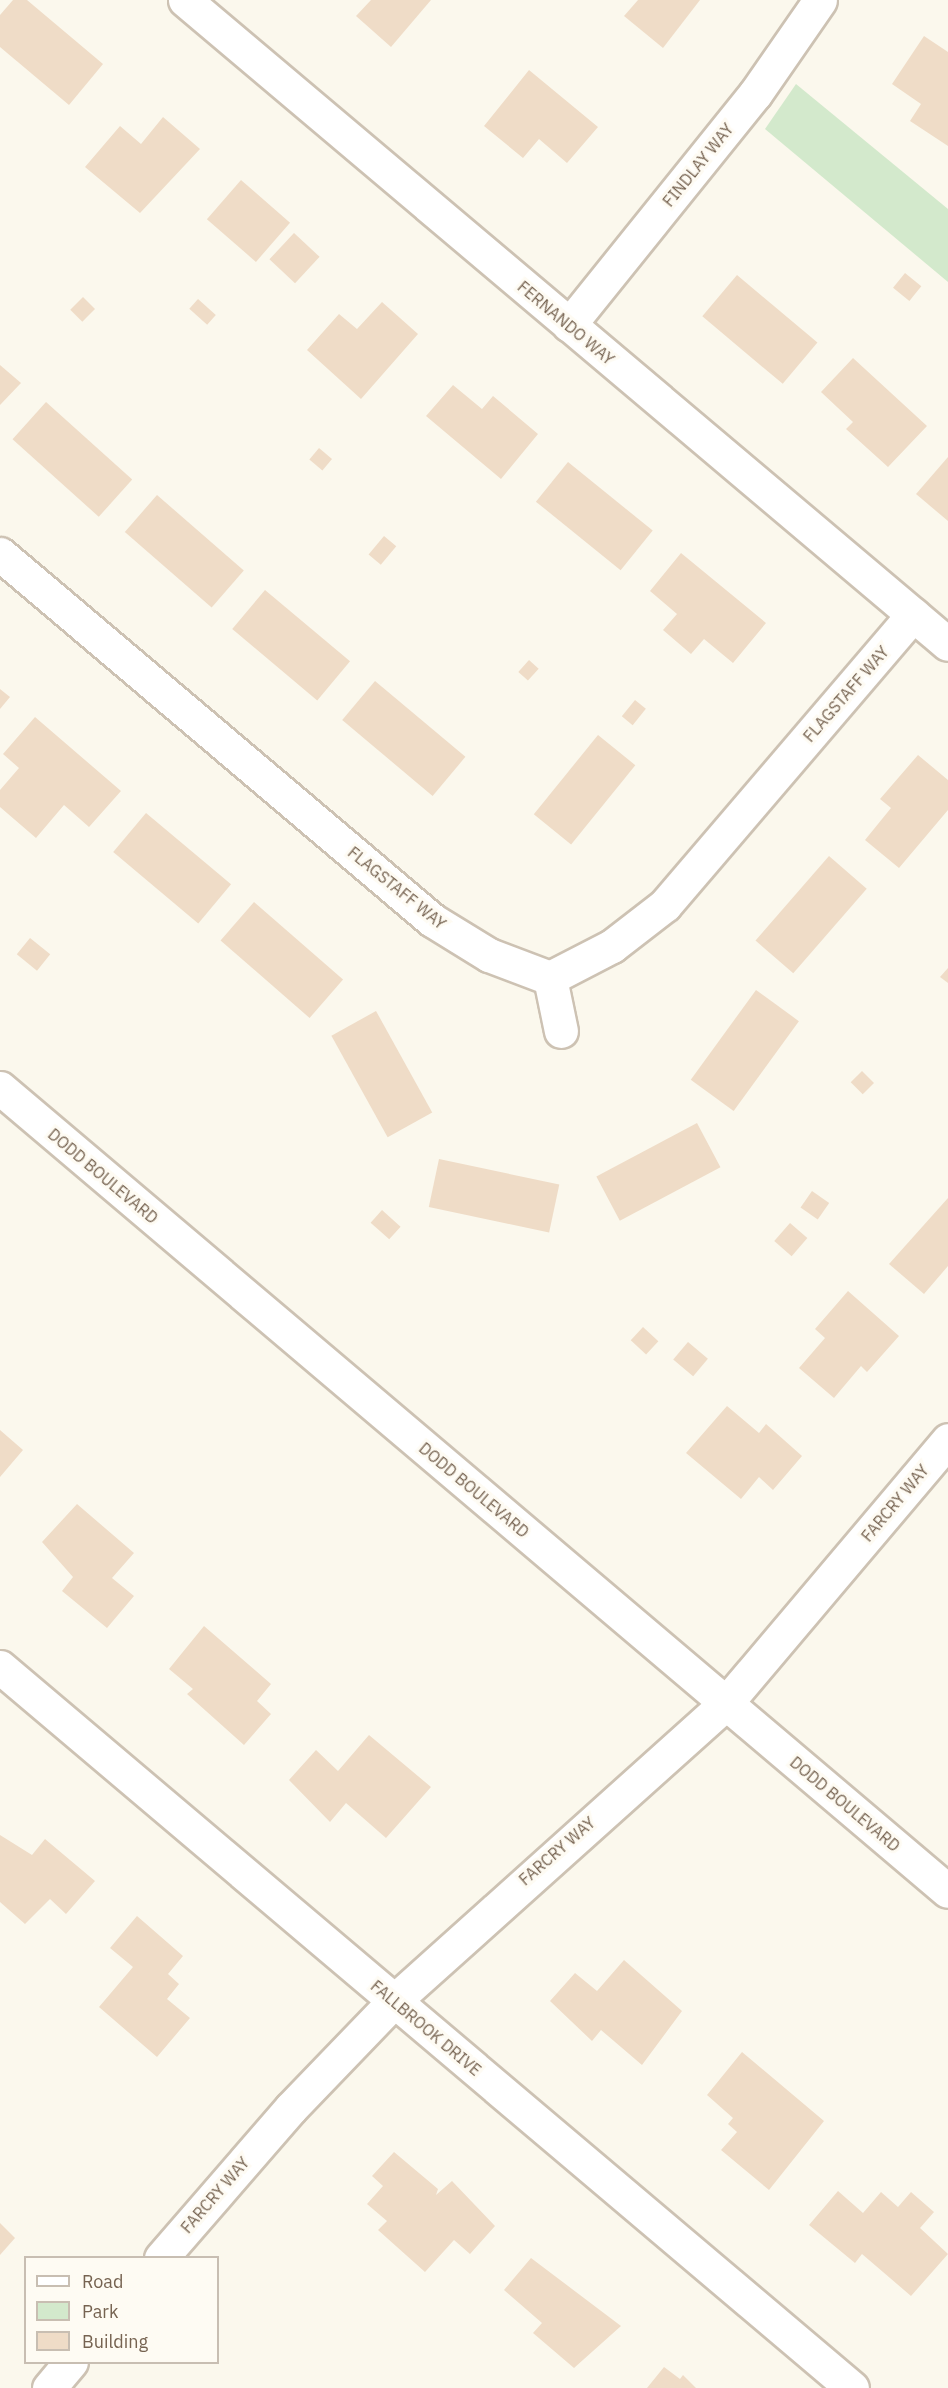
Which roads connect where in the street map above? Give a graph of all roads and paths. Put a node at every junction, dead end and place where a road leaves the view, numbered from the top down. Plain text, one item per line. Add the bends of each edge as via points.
1 (185, 0) edge
2 (820, 0) edge
3 (569, 325) junction
4 (0, 554) edge
5 (914, 615) junction
6 (948, 644) edge
7 (550, 978) junction
8 (561, 1031) dead end
9 (0, 1088) edge
10 (948, 1440) edge
11 (0, 1667) edge
12 (726, 1703) junction
13 (948, 1891) edge
14 (394, 2001) junction
15 (163, 2256) edge
16 (69, 2364) edge
17 (50, 2388) edge
18 (852, 2388) edge

1 - 3 street, FERNANDO WAY
2 - 3 street, FINDLAY WAY via 755,94
3 - 5 street, FERNANDO WAY
4 - 7 street, FLAGSTAFF WAY via 432,920 489,955
5 - 6 street, FERNANDO WAY
5 - 7 street, FLAGSTAFF WAY via 665,905 612,946
7 - 8 street
9 - 12 street, DODD BOULEVARD
10 - 12 street, FARCRY WAY
11 - 14 street, FALLBROOK DRIVE
12 - 13 street, DODD BOULEVARD
12 - 14 street, FARCRY WAY
14 - 15 street, FARCRY WAY via 291,2108
14 - 18 street, FALLBROOK DRIVE
16 - 17 street

